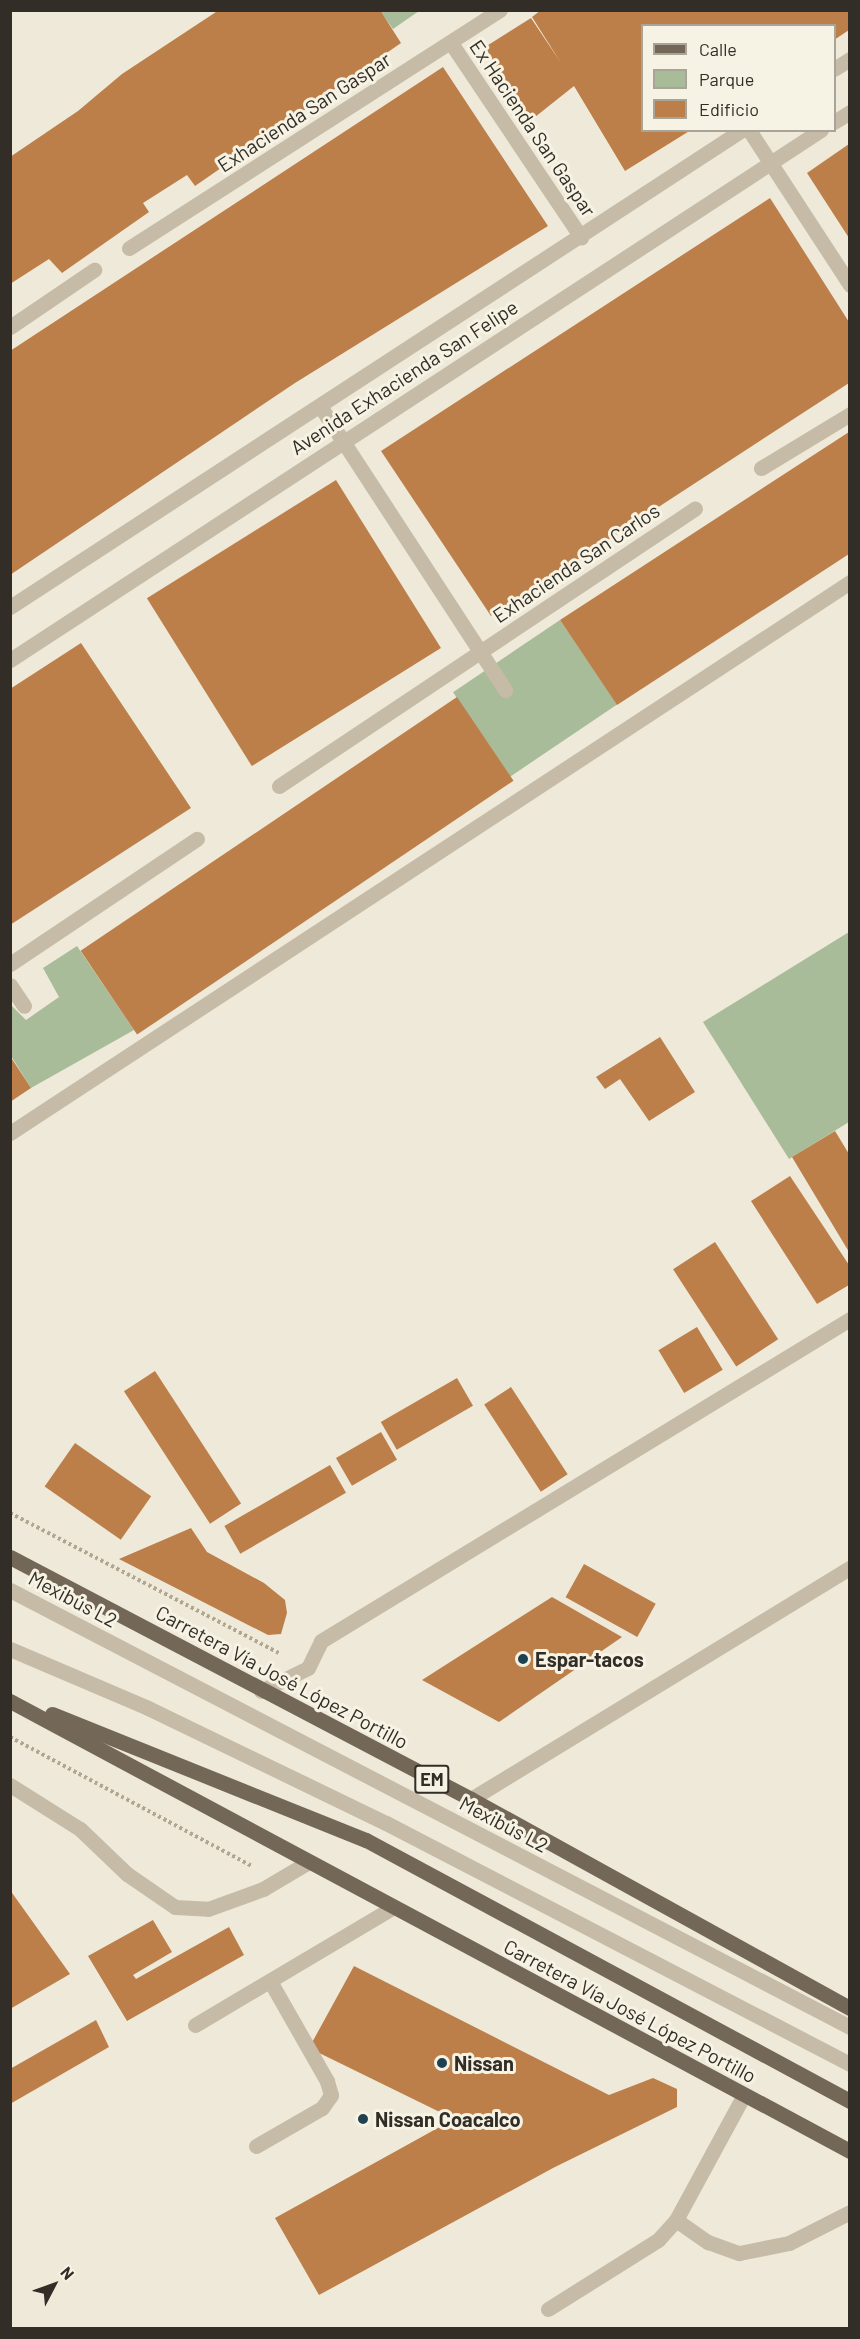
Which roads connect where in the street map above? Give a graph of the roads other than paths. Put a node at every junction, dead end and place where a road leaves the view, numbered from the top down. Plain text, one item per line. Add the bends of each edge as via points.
1 (500, 10) edge
2 (451, 43) junction
3 (849, 59) edge
4 (836, 68) edge
5 (849, 112) edge
6 (836, 121) edge
7 (739, 132) edge
8 (750, 132) edge
9 (818, 132) edge
10 (771, 164) junction
11 (581, 237) junction
12 (129, 248) dead end
13 (94, 270) dead end
14 (849, 285) edge
15 (10, 327) edge
16 (320, 406) junction
17 (849, 414) edge
18 (345, 440) junction
19 (761, 468) dead end
20 (695, 509) dead end
21 (849, 582) edge
22 (10, 607) edge
23 (481, 652) junction
24 (10, 660) edge
25 (505, 690) dead end
26 (279, 786) dead end
27 (198, 839) dead end
28 (10, 964) edge
29 (10, 985) edge
30 (24, 1006) dead end
31 (10, 1133) edge
32 (849, 1319) edge
33 (10, 1557) edge
34 (849, 1568) edge
35 (10, 1590) edge
36 (10, 1649) edge
37 (261, 1691) junction
38 (10, 1699) edge
39 (10, 1785) edge
40 (471, 1799) junction
41 (307, 1863) junction
42 (392, 1908) junction
43 (270, 1981) junction
44 (849, 2008) edge
45 (195, 2025) dead end
46 (849, 2027) edge
47 (849, 2064) edge
48 (744, 2095) junction
49 (849, 2101) edge
50 (256, 2146) dead end
51 (849, 2151) edge
52 (849, 2212) edge
53 (676, 2220) junction
54 (548, 2309) dead end

1 - 2 street, Exhacienda San Gaspar
2 - 11 street, Ex Hacienda San Gaspar
2 - 12 street, Exhacienda San Gaspar
3 - 4 street
5 - 6 street
7 - 11 street, Avenida Exhacienda San Felipe
8 - 10 street
9 - 10 street, Avenida Exhacienda San Felipe
10 - 14 street
10 - 18 street, Avenida Exhacienda San Felipe
11 - 16 street, Avenida Exhacienda San Felipe
13 - 15 street
16 - 18 street
16 - 22 street, Avenida Exhacienda San Felipe
17 - 19 street
18 - 23 street
18 - 24 street, Avenida Exhacienda San Felipe
20 - 23 street, Exhacienda San Carlos
21 - 31 street
23 - 25 street
23 - 26 street, Exhacienda San Carlos
27 - 28 street
29 - 30 street
32 - 37 street via 321,1641 308,1668
33 - 37 main road, Carretera Vía José López Portillo / EM
34 - 40 street
35 - 46 street, Mexibús L2
36 - 47 street via 148,1708 386,1823
37 - 40 main road, Carretera Vía José López Portillo / EM
38 - 41 main road, Carretera Vía José López Portillo
38 - 49 main road via 366,1840
39 - 41 street via 80,1829 127,1874 175,1906 208,1909 279,1880
40 - 44 main road, Carretera Vía José López Portillo / EM
41 - 42 main road, Carretera Vía José López Portillo
42 - 43 street
42 - 48 main road, Carretera Vía José López Portillo
43 - 45 street
43 - 50 street via 327,2081 331,2095 322,2108
48 - 51 main road, Carretera Vía José López Portillo
48 - 53 street
52 - 53 street via 789,2243 739,2253 708,2242
53 - 54 street via 658,2240

